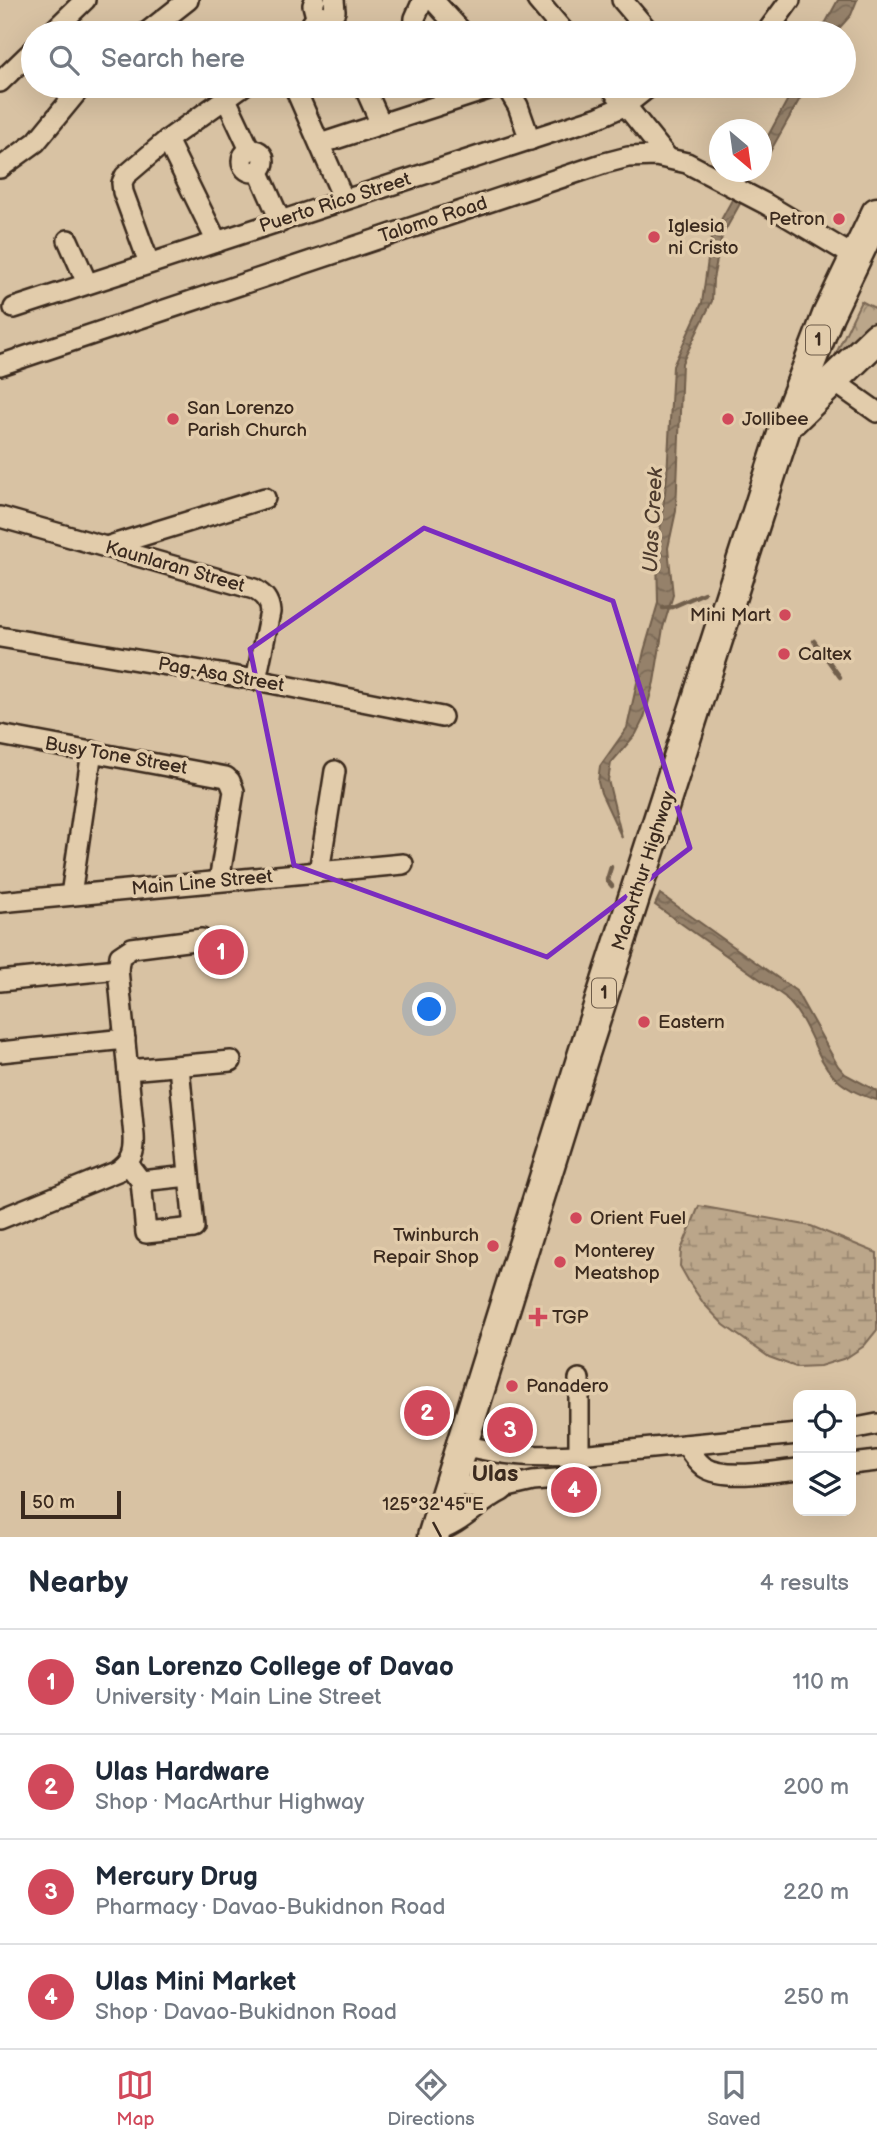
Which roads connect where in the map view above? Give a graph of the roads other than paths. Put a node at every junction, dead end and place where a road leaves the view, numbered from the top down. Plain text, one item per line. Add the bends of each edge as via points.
1 (85, 0) edge
2 (188, 0) edge
3 (422, 0) edge
4 (433, 0) edge
5 (537, 0) edge
6 (622, 0) edge
7 (790, 0) edge
8 (63, 21) edge
9 (161, 21) edge
10 (415, 21) edge
11 (452, 21) edge
12 (555, 21) edge
13 (640, 21) edge
14 (774, 21) edge
15 (21, 62) edge
16 (0, 82) edge
17 (72, 98) edge
18 (299, 98) edge
19 (370, 98) edge
20 (438, 98) edge
21 (460, 98) edge
22 (513, 98) edge
23 (620, 98) edge
24 (635, 98) edge
25 (226, 99) joint
26 (441, 104) junction
27 (626, 105) junction
28 (382, 124) junction
29 (167, 140) junction
30 (530, 140) junction
31 (320, 144) junction
32 (667, 157) junction
33 (0, 168) edge
34 (344, 200) junction
35 (877, 213) edge
36 (281, 222) junction
37 (68, 240) dead end
38 (217, 242) junction
39 (149, 263) junction
40 (866, 264) edge
41 (86, 283) junction
42 (14, 307) dead end
43 (877, 338) edge
44 (0, 365) edge
45 (832, 380) junction
46 (877, 412) edge
47 (786, 425) junction
48 (265, 498) dead end
49 (0, 517) edge
50 (106, 547) junction
51 (0, 637) edge
52 (256, 680) junction
53 (442, 717) dead end
54 (0, 735) edge
55 (92, 751) junction
56 (335, 771) dead end
57 (403, 864) dead end
58 (318, 872) junction
59 (219, 881) junction
60 (71, 895) junction
61 (0, 902) edge
62 (202, 939) dead end
63 (118, 969) junction
64 (0, 981) edge
65 (125, 1040) junction
66 (0, 1052) edge
67 (231, 1061) dead end
68 (178, 1066) junction
69 (128, 1070) junction
70 (128, 1164) junction
71 (189, 1176) junction
72 (141, 1181) junction
73 (0, 1219) edge
74 (579, 1380) dead end
75 (877, 1424) edge
76 (856, 1428) edge
77 (793, 1435) edge
78 (463, 1445) junction
79 (685, 1446) junction
80 (579, 1455) junction
81 (877, 1461) edge
82 (856, 1463) edge
83 (793, 1469) edge
84 (451, 1482) junction
85 (507, 1488) junction
86 (434, 1534) edge

1 - 8 street
2 - 9 street
3 - 10 street
4 - 11 street
5 - 12 street
6 - 13 street
7 - 14 street
15 - 16 street
17 - 33 street via 36,142
18 - 31 street
19 - 28 street
20 - 26 street
21 - 26 street
22 - 30 street
23 - 27 street
24 - 27 street, Puerto Rico Street
25 - 29 street
25 - 36 street via 250,150 264,158 258,170
26 - 28 street
27 - 30 street, Puerto Rico Street
27 - 32 street
28 - 31 street
29 - 38 street
29 - 39 street via 122,183
30 - 34 street, Puerto Rico Street
31 - 34 street
32 - 40 street, Talomo Road via 725,181
32 - 44 street, Talomo Road via 605,163
34 - 36 street, Puerto Rico Street
35 - 40 highway, MacArthur Highway / 1
36 - 38 street, Puerto Rico Street
37 - 41 street
38 - 39 street, Puerto Rico Street
39 - 41 street, Puerto Rico Street
40 - 47 highway, MacArthur Highway / 1 via 812,354
41 - 42 street, Puerto Rico Street
43 - 45 highway
45 - 46 street
45 - 47 highway
47 - 78 highway, MacArthur Highway / 1 via 541,1186
48 - 50 street
49 - 50 street, Kaunlaran Street
50 - 52 street, Kaunlaran Street via 261,594 270,612
51 - 52 street, Pag-Asa Street
52 - 53 street, Pag-Asa Street
54 - 55 street, Busy Tone Street
55 - 59 street, Busy Tone Street via 221,774 230,781 234,791
55 - 60 street
56 - 58 street
57 - 58 street, Main Line Street
58 - 59 street, Main Line Street
59 - 60 street, Main Line Street
60 - 61 street, Main Line Street
62 - 63 street via 127,950 120,956
63 - 64 street
63 - 65 street
65 - 66 street
65 - 69 street
67 - 68 street
68 - 69 street
68 - 71 street
69 - 70 street via 134,1146
70 - 72 street
70 - 73 street
71 - 72 street
71 - 72 street via 194,1228 146,1233
74 - 80 street
75 - 76 street
77 - 79 street
78 - 80 street via 506,1455
78 - 84 highway, MacArthur Highway / 1
79 - 80 street
79 - 83 street via 715,1472
80 - 85 street via 579,1477
81 - 82 street
84 - 85 street via 489,1491
84 - 86 highway, MacArthur Highway / 1
85 - 86 street

